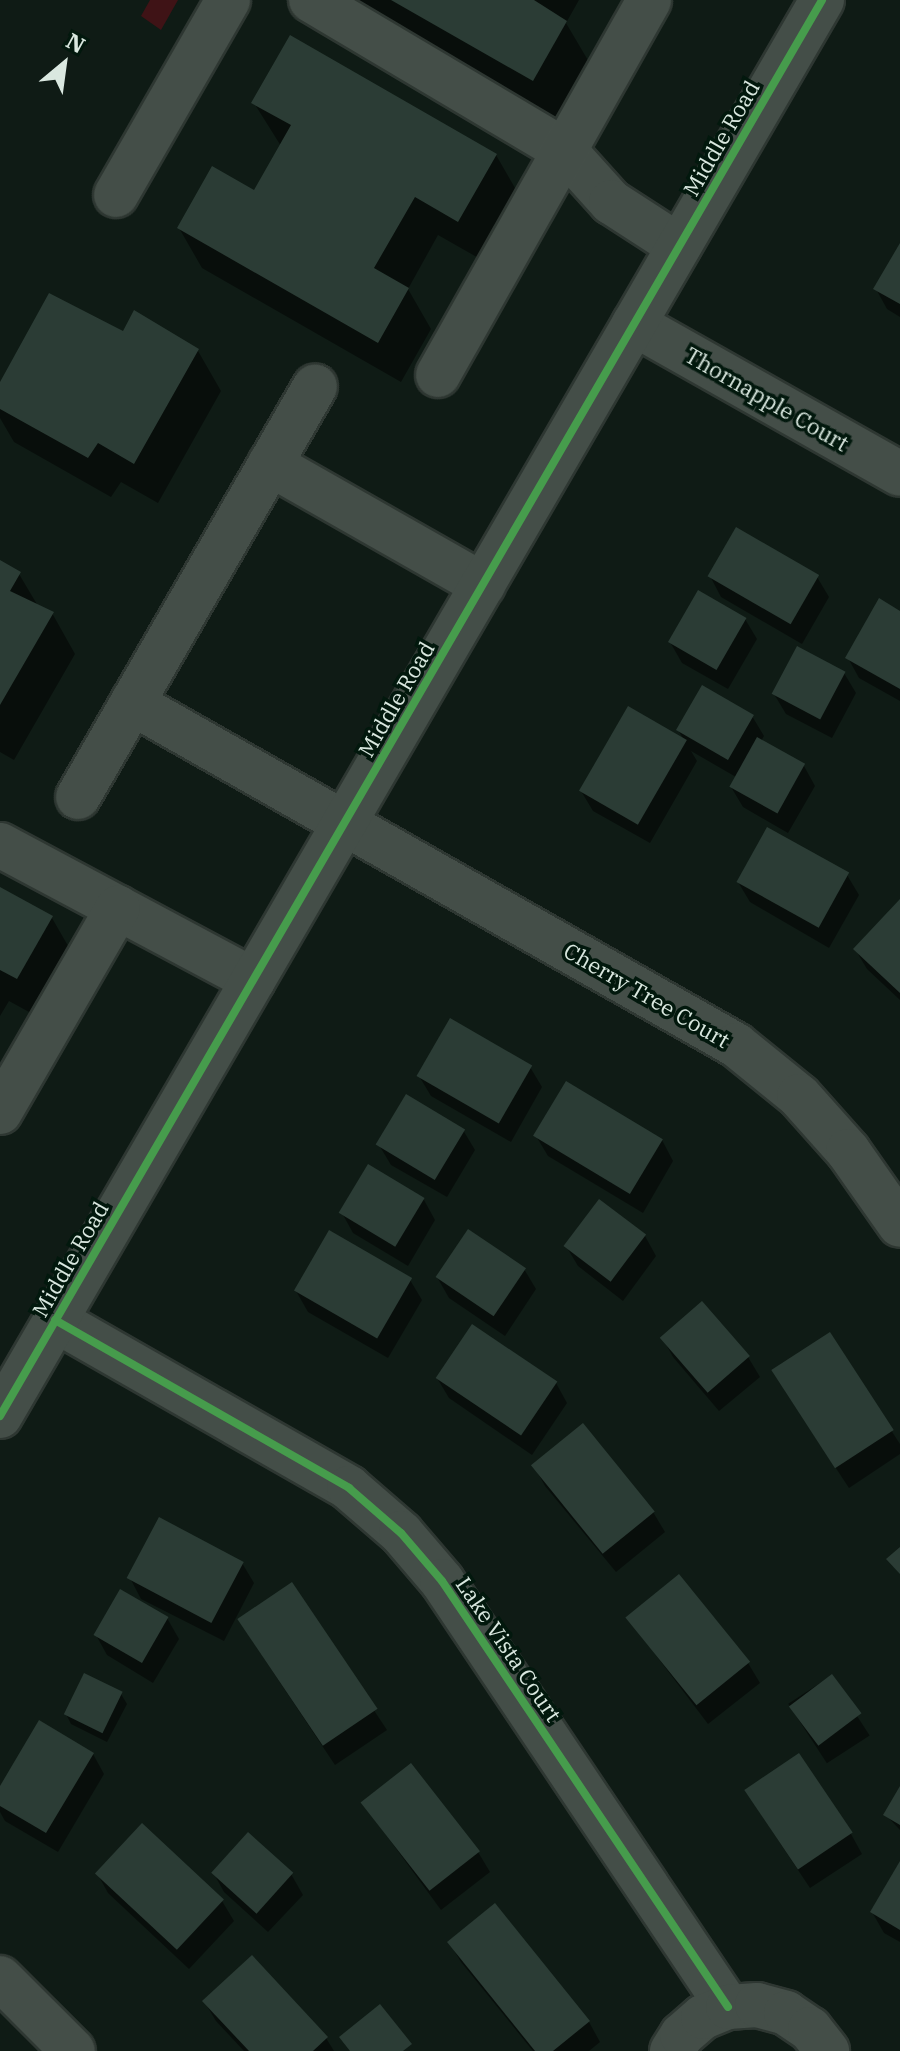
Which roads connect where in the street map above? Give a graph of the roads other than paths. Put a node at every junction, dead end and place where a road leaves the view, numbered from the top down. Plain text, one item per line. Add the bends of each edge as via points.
1 (228, 0) edge
2 (311, 0) edge
3 (649, 0) edge
4 (822, 0) edge
5 (565, 151) junction
6 (116, 195) dead end
7 (679, 246) junction
8 (634, 324) junction
9 (438, 375) dead end
10 (315, 386) dead end
11 (270, 464) junction
12 (900, 474) edge
13 (483, 585) junction
14 (132, 703) junction
15 (78, 797) dead end
16 (345, 822) junction
17 (0, 845) edge
18 (118, 908) junction
19 (253, 980) junction
20 (0, 1112) edge
21 (900, 1225) edge
22 (55, 1320) junction
23 (0, 1416) edge
24 (0, 1978) edge
25 (728, 2007) junction
26 (73, 2051) edge
27 (672, 2051) edge
28 (827, 2051) edge

1 - 6 street
2 - 5 street
3 - 5 street
4 - 7 street, Middle Road
5 - 7 street via 611,202
5 - 9 street
7 - 8 street, Middle Road
8 - 12 street, Thornapple Court
8 - 13 street, Middle Road
10 - 11 street
11 - 13 street
11 - 14 street
13 - 16 street, Middle Road
14 - 15 street
14 - 16 street, Cherry Tree Court
16 - 19 street, Middle Road
16 - 21 street, Cherry Tree Court via 736,1045 799,1096 848,1151
17 - 18 street
18 - 19 street
18 - 20 street
19 - 22 street, Middle Road
22 - 23 street, Middle Road
22 - 25 street, Lake Vista Court via 349,1488 401,1533 442,1581
24 - 26 street
25 - 27 street via 703,2017
25 - 28 street via 757,2005 786,2013 810,2029

